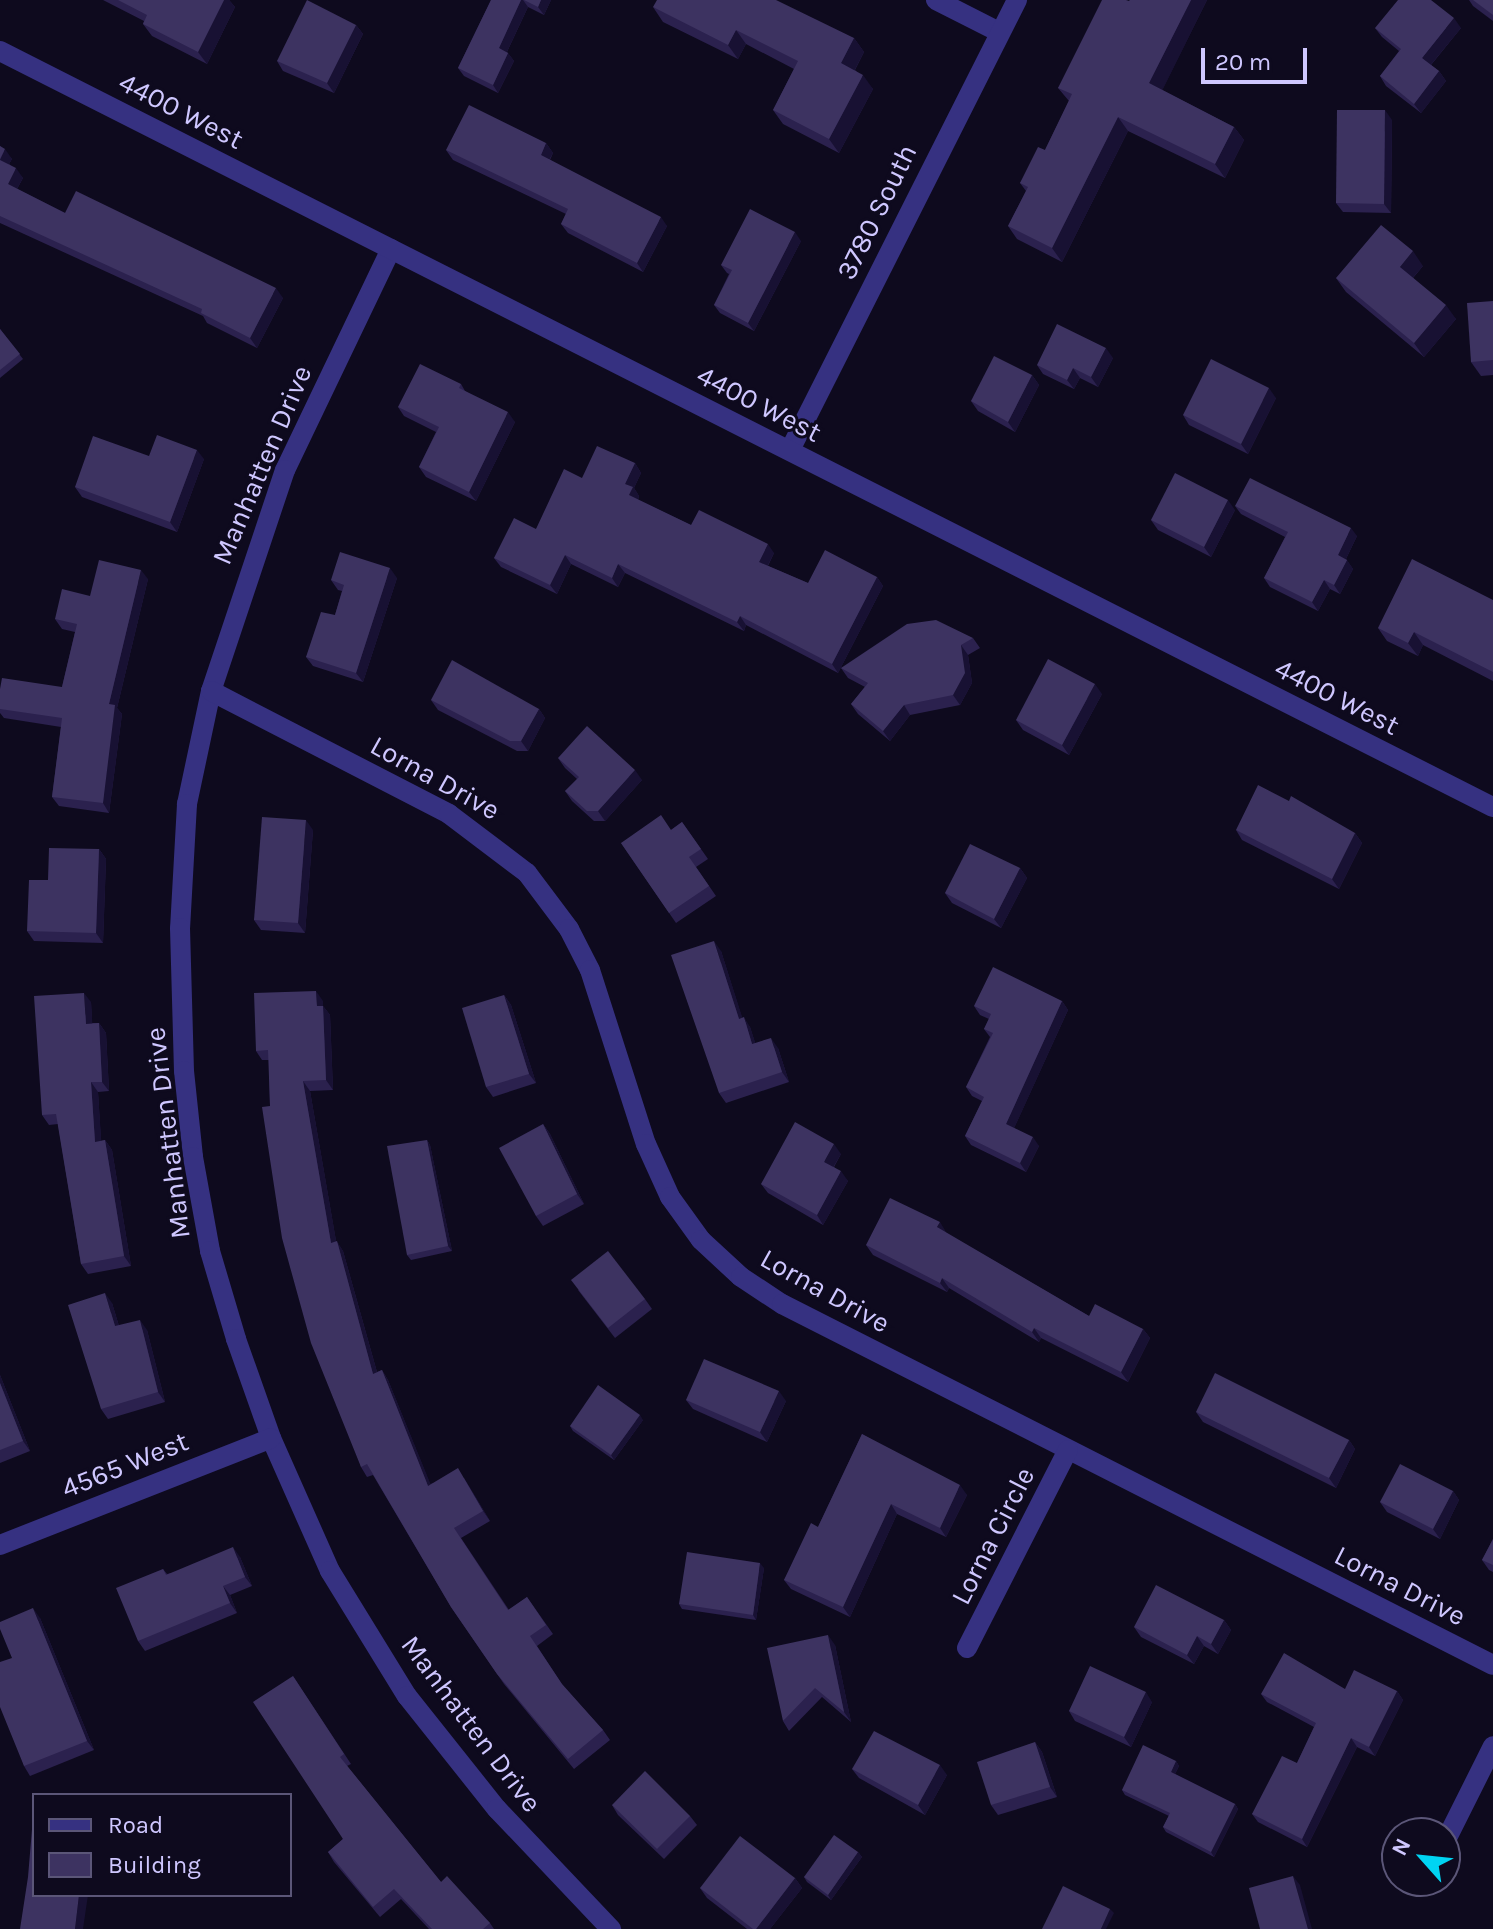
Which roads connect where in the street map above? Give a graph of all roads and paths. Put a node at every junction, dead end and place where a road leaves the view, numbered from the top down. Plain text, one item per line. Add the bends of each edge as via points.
1 (936, 0) edge
2 (1017, 0) edge
3 (999, 32) junction
4 (0, 51) edge
5 (391, 249) junction
6 (790, 450) junction
7 (211, 691) junction
8 (1493, 807) edge
9 (271, 1438) junction
10 (1068, 1450) junction
11 (0, 1545) edge
12 (967, 1648) dead end
13 (1493, 1665) edge
14 (1493, 1746) edge
15 (1458, 1817) edge
16 (611, 1929) edge

1 - 3 street
2 - 3 street, 3780 South
3 - 6 street, 3780 South
4 - 5 street, 4400 West
5 - 6 street, 4400 West
5 - 7 street, Manhatten Drive via 285,470
6 - 8 street, 4400 West
7 - 9 street, Manhatten Drive via 187,804 180,928 184,1071 210,1251
7 - 10 street, Lorna Drive via 449,814 491,840 527,873 569,929 590,970 646,1144 670,1197 701,1240 741,1277 782,1304
9 - 11 street, 4565 West
9 - 16 street, Manhatten Drive via 330,1571 407,1696 497,1809
10 - 12 street, Lorna Circle
10 - 13 street, Lorna Drive
14 - 15 street

